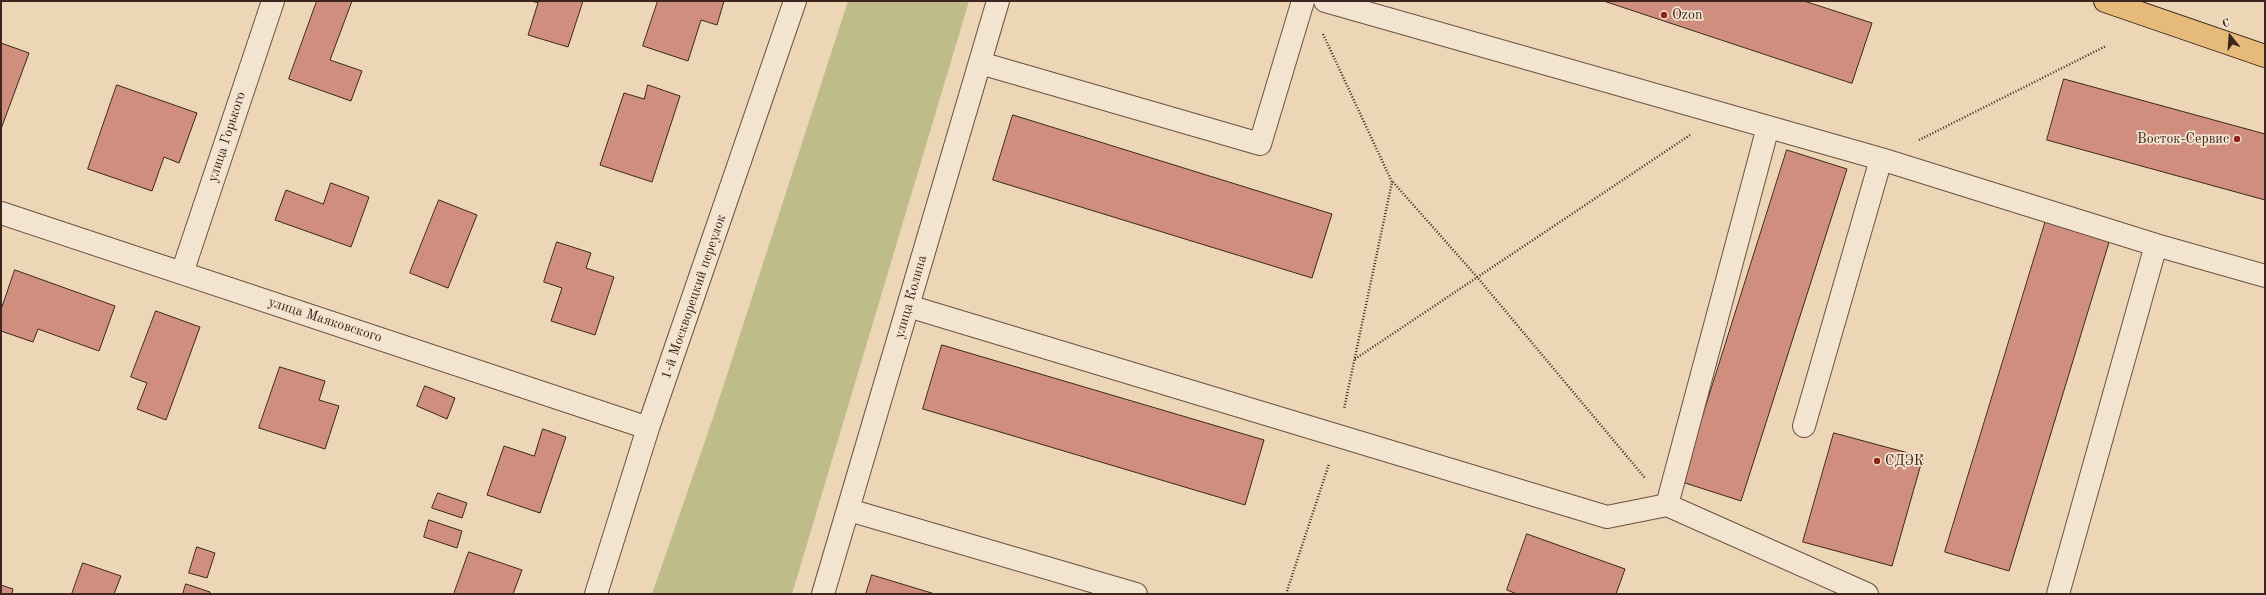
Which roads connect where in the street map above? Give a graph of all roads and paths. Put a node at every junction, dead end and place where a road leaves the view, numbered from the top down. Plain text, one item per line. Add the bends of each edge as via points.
1 (272, 1) edge
2 (795, 1) edge
3 (998, 1) edge
4 (1304, 1) edge
5 (1325, 1) edge
6 (2105, 1) edge
7 (1321, 30) dead end
8 (2106, 46) dead end
9 (2265, 56) edge
10 (980, 63) junction
11 (1722, 114) junction
12 (1768, 127) junction
13 (1881, 159) junction
14 (1392, 182) junction
15 (1, 213) edge
16 (2156, 245) junction
17 (182, 273) junction
18 (2265, 276) edge
19 (1477, 277) junction
20 (908, 306) junction
21 (1354, 359) junction
22 (1804, 426) dead end
23 (648, 428) junction
24 (1338, 436) junction
25 (1667, 505) junction
26 (848, 510) junction
27 (596, 594) edge
28 (824, 594) edge
29 (1136, 594) edge
30 (1286, 594) edge
31 (1867, 594) edge
32 (2058, 594) edge

1 - 17 street, улица Горького
2 - 23 street, 1-й Москворецкий переулок
3 - 10 street, улица Колина
4 - 10 street via 1260,144
5 - 11 street
6 - 9 main road
7 - 14 path
8 - 13 path
10 - 20 street, улица Колина
11 - 12 street
11 - 19 path
12 - 13 street
12 - 25 street
13 - 16 street
13 - 22 street
14 - 19 path
14 - 21 path
15 - 17 street, улица Маяковского
16 - 18 street
16 - 32 street
17 - 23 street, улица Маяковского
19 - 21 path
19 - 25 path
20 - 24 street
20 - 26 street, улица Колина
21 - 24 path
23 - 27 street, 1-й Москворецкий переулок
24 - 25 street via 1607,517
24 - 30 path
25 - 31 street
26 - 28 street, улица Колина
26 - 29 street

